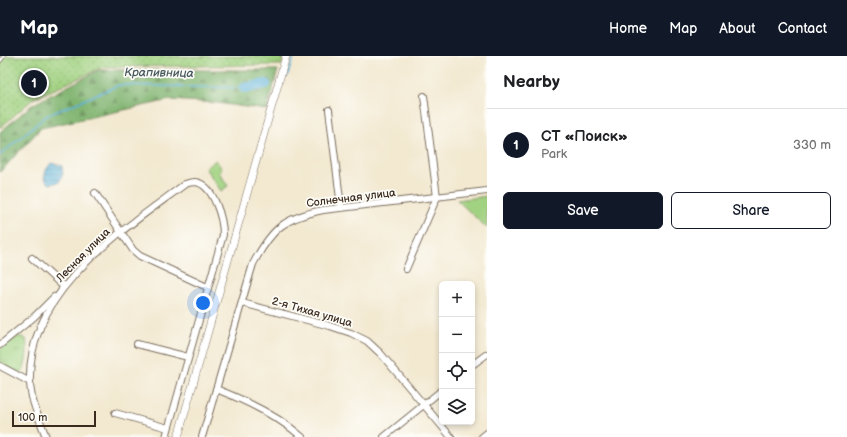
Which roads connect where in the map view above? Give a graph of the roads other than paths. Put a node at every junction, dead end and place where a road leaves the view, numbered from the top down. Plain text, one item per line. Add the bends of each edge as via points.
1 (4, 56) edge
2 (286, 56) edge
3 (0, 61) edge
4 (424, 96) dead end
5 (329, 110) dead end
6 (487, 191) edge
7 (95, 193) dead end
8 (437, 197) junction
9 (341, 207) junction
10 (121, 232) junction
11 (32, 258) dead end
12 (406, 269) dead end
13 (64, 287) junction
14 (207, 287) junction
15 (242, 303) junction
16 (137, 344) dead end
17 (0, 345) edge
18 (487, 354) edge
19 (188, 357) junction
20 (475, 363) edge
21 (0, 366) edge
22 (30, 382) junction
23 (216, 389) junction
24 (439, 392) edge
25 (425, 404) junction
26 (115, 413) dead end
27 (168, 428) junction
28 (487, 433) edge
29 (46, 437) edge
30 (166, 437) edge
31 (178, 437) edge
32 (202, 437) edge
33 (302, 437) edge
34 (384, 437) edge
35 (451, 437) edge
36 (482, 437) edge

1 - 3 lane
2 - 31 street
4 - 8 street
5 - 9 street
6 - 8 street, Солнечная улица
7 - 10 street
8 - 9 street, Солнечная улица
8 - 12 street
9 - 15 street, Солнечная улица via 302,214 273,232 253,264
10 - 13 street, Лесная улица
10 - 14 street via 140,256
10 - 14 street, Лесная улица via 186,184 195,182 206,188 223,223 223,235
11 - 13 street
13 - 17 street via 34,317
13 - 22 street, Лесная улица via 37,333
14 - 19 street
15 - 23 street, Солнечная улица
15 - 25 street, 2-я Тихая улица via 330,326 367,341
16 - 19 street
18 - 20 street
19 - 27 street
21 - 22 street
22 - 29 street, Лесная улица
23 - 32 street, Солнечная улица
23 - 33 street via 253,404
24 - 25 street
25 - 34 street
25 - 35 street, 2-я Тихая улица
26 - 27 street
27 - 30 street
28 - 36 street

